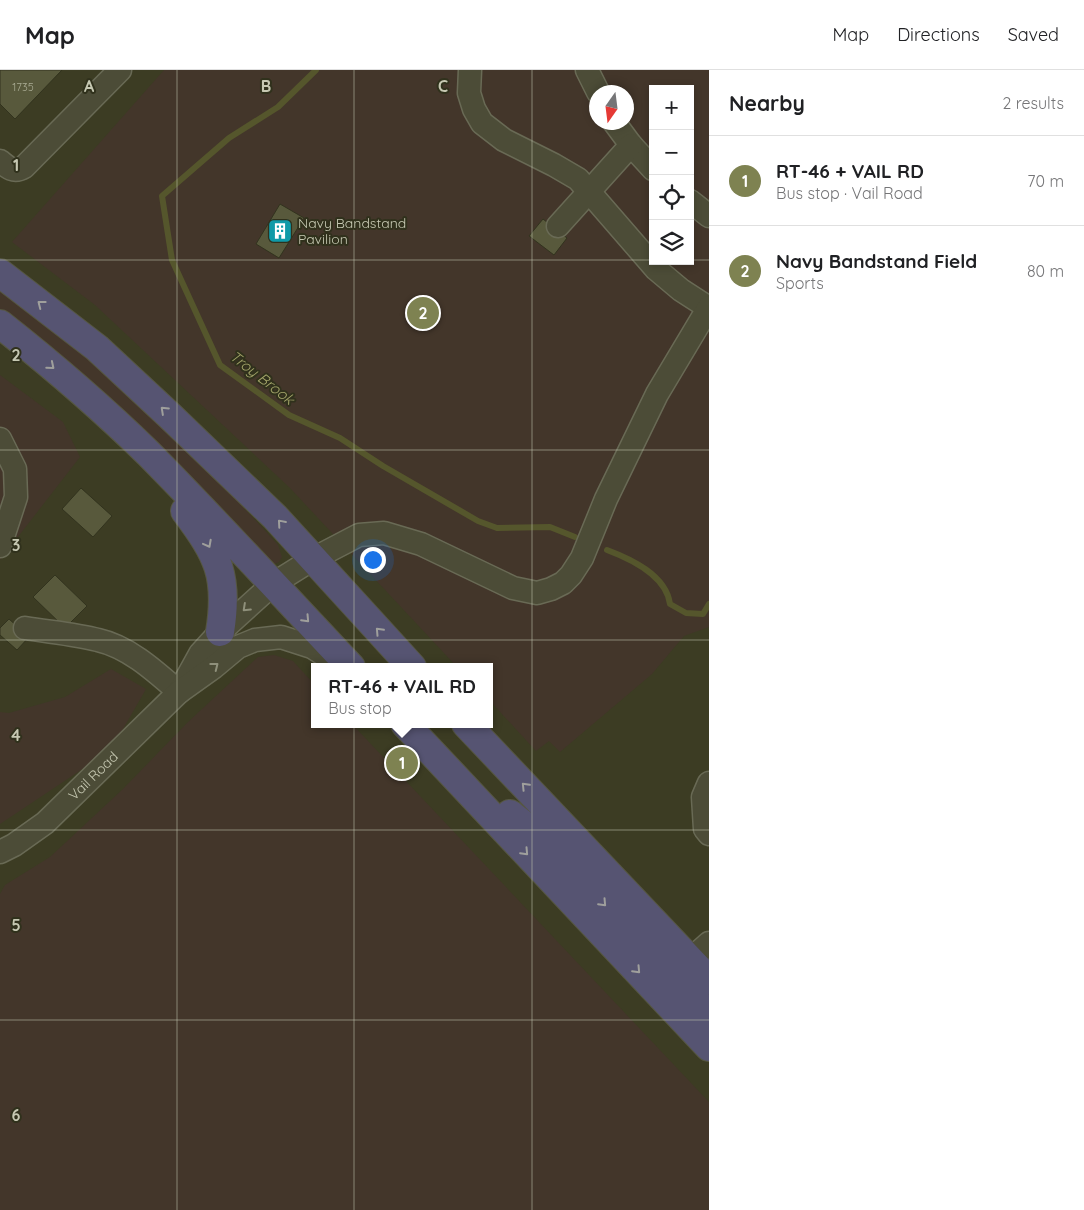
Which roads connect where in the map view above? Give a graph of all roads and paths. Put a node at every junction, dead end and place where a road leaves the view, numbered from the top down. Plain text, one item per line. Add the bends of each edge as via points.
1 (120, 70) edge
2 (470, 70) edge
3 (588, 70) edge
4 (595, 85) edge
5 (620, 130) edge
6 (630, 145) junction
7 (0, 161) edge
8 (649, 165) edge
9 (588, 190) junction
10 (694, 205) edge
11 (709, 216) edge
12 (558, 226) dead end
13 (0, 273) edge
14 (709, 308) edge
15 (0, 324) edge
16 (128, 434) junction
17 (0, 439) edge
18 (0, 546) edge
19 (313, 559) junction
20 (273, 584) junction
21 (25, 628) dead end
22 (220, 632) junction
23 (337, 663) edge
24 (347, 663) edge
25 (408, 663) edge
26 (179, 692) junction
27 (470, 728) edge
28 (413, 732) edge
29 (709, 783) edge
30 (709, 834) edge
31 (0, 852) edge
32 (700, 952) edge
33 (709, 980) edge
34 (709, 1014) edge
35 (709, 1047) edge

1 - 7 street via 24,167 10,169
2 - 9 street via 469,93 482,123 504,140 573,176
3 - 4 street
5 - 6 street
6 - 8 street
6 - 9 street
9 - 12 street
9 - 14 street via 656,269
10 - 11 street
19 -> 13 highway via 275,517 104,354
14 - 19 street, Vail Road via 657,394 582,558 563,583 537,593 512,588 421,544 384,533 359,535
15 -> 16 highway
16 - 20 highway
16 -> 22 highway via 203,535 216,559 223,592
17 - 18 street via 15,469 16,497
19 - 20 street, Vail Road
25 -> 19 highway
20 -> 22 street, Vail Road
20 -> 24 highway
21 - 26 street via 99,640 151,667
22 - 26 street, Vail Road via 200,654
26 -> 23 street, Vail Road via 238,647 258,639 281,637 312,647
26 - 31 street, Vail Road via 44,823
32 -> 27 highway
28 -> 34 highway via 552,848
28 -> 35 highway
29 - 30 street via 703,797 705,829
32 - 33 highway

